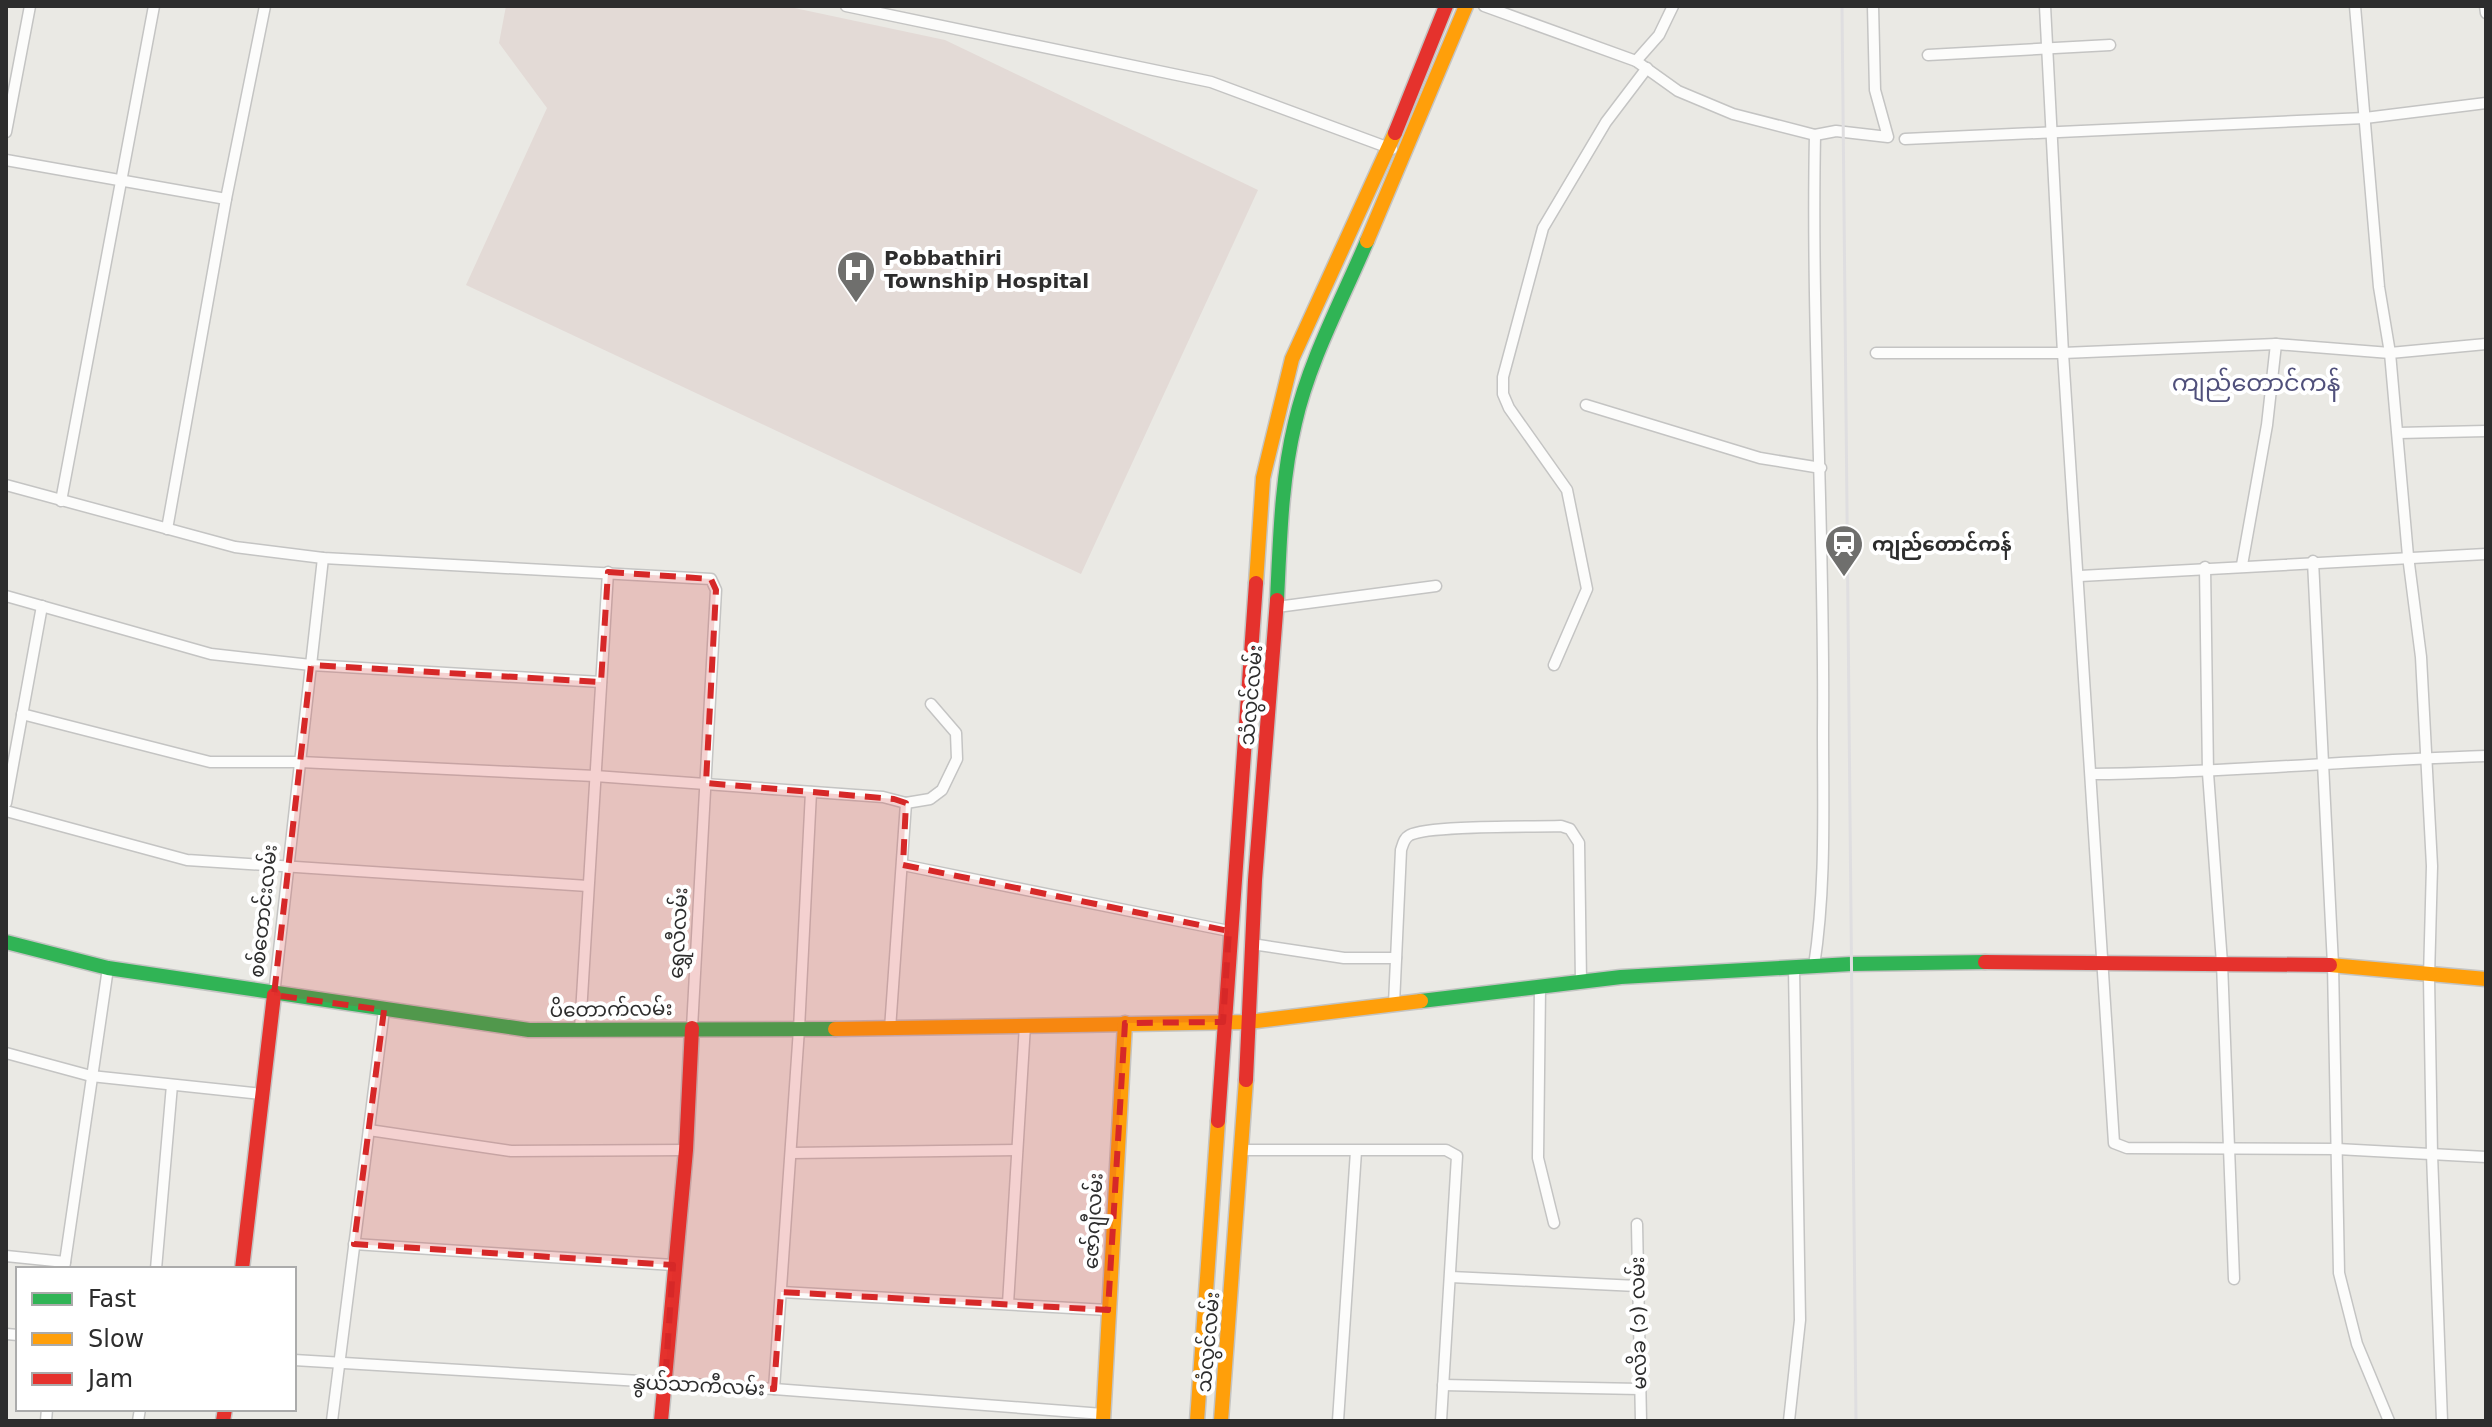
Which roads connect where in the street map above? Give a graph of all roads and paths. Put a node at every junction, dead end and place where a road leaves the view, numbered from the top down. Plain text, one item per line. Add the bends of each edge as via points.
1 (30, 6) edge
2 (154, 6) edge
3 (265, 6) edge
4 (846, 6) edge
5 (1446, 6) edge
6 (1466, 6) edge
7 (1484, 6) edge
8 (1673, 6) edge
9 (1873, 6) edge
10 (2045, 6) edge
11 (2355, 6) edge
12 (2485, 6) edge
13 (2486, 13) edge
14 (2110, 45) dead end
15 (2047, 48) junction
16 (1928, 55) dead end
17 (1636, 61) junction
18 (1647, 68) junction
19 (2486, 103) edge
20 (2365, 118) junction
21 (6, 132) edge
22 (2051, 132) junction
23 (1815, 135) junction
24 (1905, 139) dead end
25 (1389, 147) junction
26 (1405, 155) junction
27 (6, 160) edge
28 (122, 181) junction
29 (226, 199) junction
30 (2276, 344) junction
31 (2486, 344) edge
32 (1876, 353) dead end
33 (2063, 353) junction
34 (2390, 353) junction
35 (1586, 405) dead end
36 (2486, 431) edge
37 (2398, 433) junction
38 (1821, 468) junction
39 (6, 485) edge
40 (61, 501) junction
41 (167, 529) junction
42 (2486, 554) edge
43 (2408, 556) junction
44 (323, 558) junction
45 (2313, 561) junction
46 (2242, 565) junction
47 (2205, 567) junction
48 (608, 572) junction
49 (2080, 576) junction
50 (1436, 586) dead end
51 (6, 596) edge
52 (42, 606) junction
53 (1277, 607) junction
54 (311, 665) junction
55 (1554, 665) dead end
56 (601, 682) junction
57 (931, 704) dead end
58 (22, 714) junction
59 (2486, 756) edge
60 (2426, 758) junction
61 (300, 762) junction
62 (2323, 763) junction
63 (2208, 773) junction
64 (2091, 774) junction
65 (595, 776) junction
66 (706, 783) junction
67 (811, 792) junction
68 (6, 803) edge
69 (906, 803) junction
70 (6, 811) edge
71 (903, 865) junction
72 (289, 867) junction
73 (588, 886) junction
74 (1229, 931) junction
75 (6, 942) edge
76 (1252, 944) junction
77 (1396, 958) junction
78 (2104, 961) junction
79 (2222, 963) junction
80 (2333, 965) junction
81 (1814, 966) junction
82 (108, 968) junction
83 (1794, 968) junction
84 (2429, 977) junction
85 (2486, 979) edge
86 (1581, 982) junction
87 (1540, 987) junction
88 (274, 995) junction
89 (1394, 1004) junction
90 (384, 1010) junction
91 (1223, 1022) junction
92 (1248, 1022) junction
93 (1125, 1023) junction
94 (1025, 1025) junction
95 (692, 1028) junction
96 (799, 1029) junction
97 (890, 1029) junction
98 (580, 1030) junction
99 (6, 1053) edge
100 (91, 1076) junction
101 (172, 1085) junction
102 (262, 1094) junction
103 (369, 1130) junction
104 (2227, 1149) junction
105 (2337, 1149) junction
106 (686, 1150) junction
107 (1017, 1150) junction
108 (1243, 1150) junction
109 (1356, 1151) junction
110 (791, 1153) junction
111 (2432, 1154) junction
112 (2486, 1157) edge
113 (1554, 1223) dead end
114 (1637, 1224) dead end
115 (354, 1244) junction
116 (6, 1256) edge
117 (673, 1265) junction
118 (64, 1266) edge
119 (156, 1267) edge
120 (242, 1267) edge
121 (1451, 1277) junction
122 (2234, 1279) dead end
123 (1637, 1286) junction
124 (781, 1292) junction
125 (1008, 1304) junction
126 (1108, 1310) junction
127 (296, 1360) edge
128 (342, 1363) junction
129 (665, 1384) junction
130 (1443, 1385) junction
131 (774, 1389) junction
132 (1640, 1389) junction
133 (1103, 1418) edge
134 (332, 1421) edge
135 (661, 1421) edge
136 (1197, 1421) edge
137 (1221, 1421) edge
138 (1338, 1421) edge
139 (1441, 1421) edge
140 (1641, 1421) edge
141 (1789, 1421) edge
142 (2389, 1421) edge
143 (2442, 1421) edge

1 - 21 street
2 - 28 street
3 - 29 street
4 - 25 street via 1211,82
5 - 25 street, သံလွင်လမ်း
6 - 26 street, သံလွင်လမ်း
7 - 17 street
8 - 17 street via 1659,35
9 - 23 street via 1875,90 1888,137 1836,131
10 - 15 street
11 - 20 street
12 - 13 street
14 - 15 street
15 - 16 street
15 - 22 street
17 - 18 street
18 - 23 street via 1678,91 1733,114
18 - 55 street via 1606,122 1543,228 1503,377 1509,408 1567,490 1587,589
19 - 20 street
20 - 22 street
20 - 34 street
22 - 24 street
22 - 33 street
23 - 38 street
25 - 26 street
25 - 74 street, သံလွင်လမ်း via 1292,359 1271,438 1259,515
26 - 53 street, သံလွင်လမ်း via 1295,421 1284,481
27 - 28 street
28 - 29 street
28 - 40 street
29 - 41 street
30 - 33 street
30 - 34 street
30 - 46 street
31 - 34 street
32 - 33 street
33 - 49 street
34 - 37 street
35 - 38 street via 1760,458
36 - 37 street
37 - 43 street
38 - 81 street via 1822,907
39 - 40 street
40 - 41 street
41 - 44 street via 235,547
42 - 43 street
43 - 45 street
43 - 60 street
44 - 48 street
44 - 54 street, စစ်တောင်းလမ်း
45 - 46 street
45 - 62 street
46 - 47 street
47 - 49 street
47 - 63 street
48 - 56 street
48 - 66 street, ရွှေလီလမ်း via 705,577 714,583
49 - 64 street
50 - 53 street
51 - 52 street
52 - 54 street via 211,654
52 - 58 street
53 - 76 street, သံလွင်လမ်း
54 - 56 street
54 - 61 street, စစ်တောင်းလမ်း
56 - 65 street
57 - 69 street via 956,733 957,759 942,790 930,799
58 - 61 street via 210,762
58 - 68 street
59 - 60 street
60 - 62 street
60 - 84 street via 2432,866
61 - 65 street
61 - 72 street, စစ်တောင်းလမ်း
62 - 63 street
62 - 80 street
63 - 64 street
63 - 79 street
64 - 78 street
65 - 66 street
65 - 73 street
66 - 67 street
66 - 95 street, ရွှေလီလမ်း
67 - 69 street
67 - 96 street
69 - 71 street
70 - 72 street via 187,860
71 - 74 street
71 - 97 street
72 - 73 street
72 - 88 street, စစ်တောင်းလမ်း
73 - 98 street
74 - 91 street, သံလွင်လမ်း
75 - 82 street, ပိတောက်လမ်း
76 - 77 street via 1344,958
76 - 92 street, သံလွင်လမ်း
77 - 86 street via 1405,839 1413,833 1465,828 1561,826 1579,843
77 - 89 street
78 - 79 street, ပိတောက်လမ်း
78 - 81 street, ပိတောက်လမ်း
78 - 104 street via 2114,1143 2127,1148
79 - 80 street, ပိတောက်လမ်း
79 - 104 street
80 - 84 street, ပိတောက်လမ်း
80 - 105 street
81 - 83 street, ပိတောက်လမ်း
82 - 88 street, ပိတောက်လမ်း
82 - 100 street
83 - 86 street, ပိတောက်လမ်း
83 - 141 street via 1800,1320
84 - 85 street, ပိတောက်လမ်း
84 - 111 street
86 - 87 street, ပိတောက်လမ်း
87 - 89 street, ပိတောက်လမ်း
87 - 113 street via 1538,1158
88 - 90 street, ပိတောက်လမ်း
88 - 102 street, စစ်တောင်းလမ်း
89 - 92 street, ပိတောက်လမ်း
90 - 98 street, ပိတောက်လမ်း via 529,1030
90 - 103 street
91 - 92 street, ပိတောက်လမ်း
91 - 93 street, ပိတောက်လမ်း
91 - 136 street, သံလွင်လမ်း
92 - 108 street, သံလွင်လမ်း
93 - 94 street, ပိတောက်လမ်း
93 - 126 street, ဇော်ဂျီလမ်း
94 - 97 street, ပိတောက်လမ်း
94 - 107 street
95 - 96 street, ပိတောက်လမ်း
95 - 98 street, ပိတောက်လမ်း
95 - 106 street, ရွှေလီလမ်း
96 - 97 street, ပိတောက်လမ်း
96 - 110 street
99 - 100 street
100 - 101 street
100 - 118 street
101 - 102 street
101 - 119 street
102 - 120 street, စစ်တောင်းလမ်း
103 - 106 street via 511,1151
103 - 115 street
104 - 105 street
104 - 122 street
105 - 111 street
105 - 142 street via 2339,1273 2357,1344
106 - 117 street, ရွှေလီလမ်း
107 - 110 street
107 - 125 street
108 - 109 street
108 - 137 street, သံလွင်လမ်း
109 - 121 street via 1446,1150 1457,1156
109 - 138 street
110 - 124 street
111 - 112 street
111 - 143 street
114 - 123 street, မလိခ (၁) လမ်း
115 - 117 street
115 - 128 street
116 - 118 street
117 - 129 street, ရွှေလီလမ်း
121 - 123 street
121 - 130 street
123 - 132 street, မလိခ (၁) လမ်း
124 - 125 street
124 - 131 street
125 - 126 street
126 - 133 street, ဇော်ဂျီလမ်း
127 - 128 street, နွယ်သာကီလမ်း
128 - 129 street, နွယ်သာကီလမ်း
128 - 134 street
129 - 131 street, နွယ်သာကီလမ်း
129 - 135 street, ရွှေလီလမ်း
130 - 132 street
130 - 139 street
131 - 133 street, နွယ်သာကီလမ်း
132 - 140 street, မလိခ (၁) လမ်း

